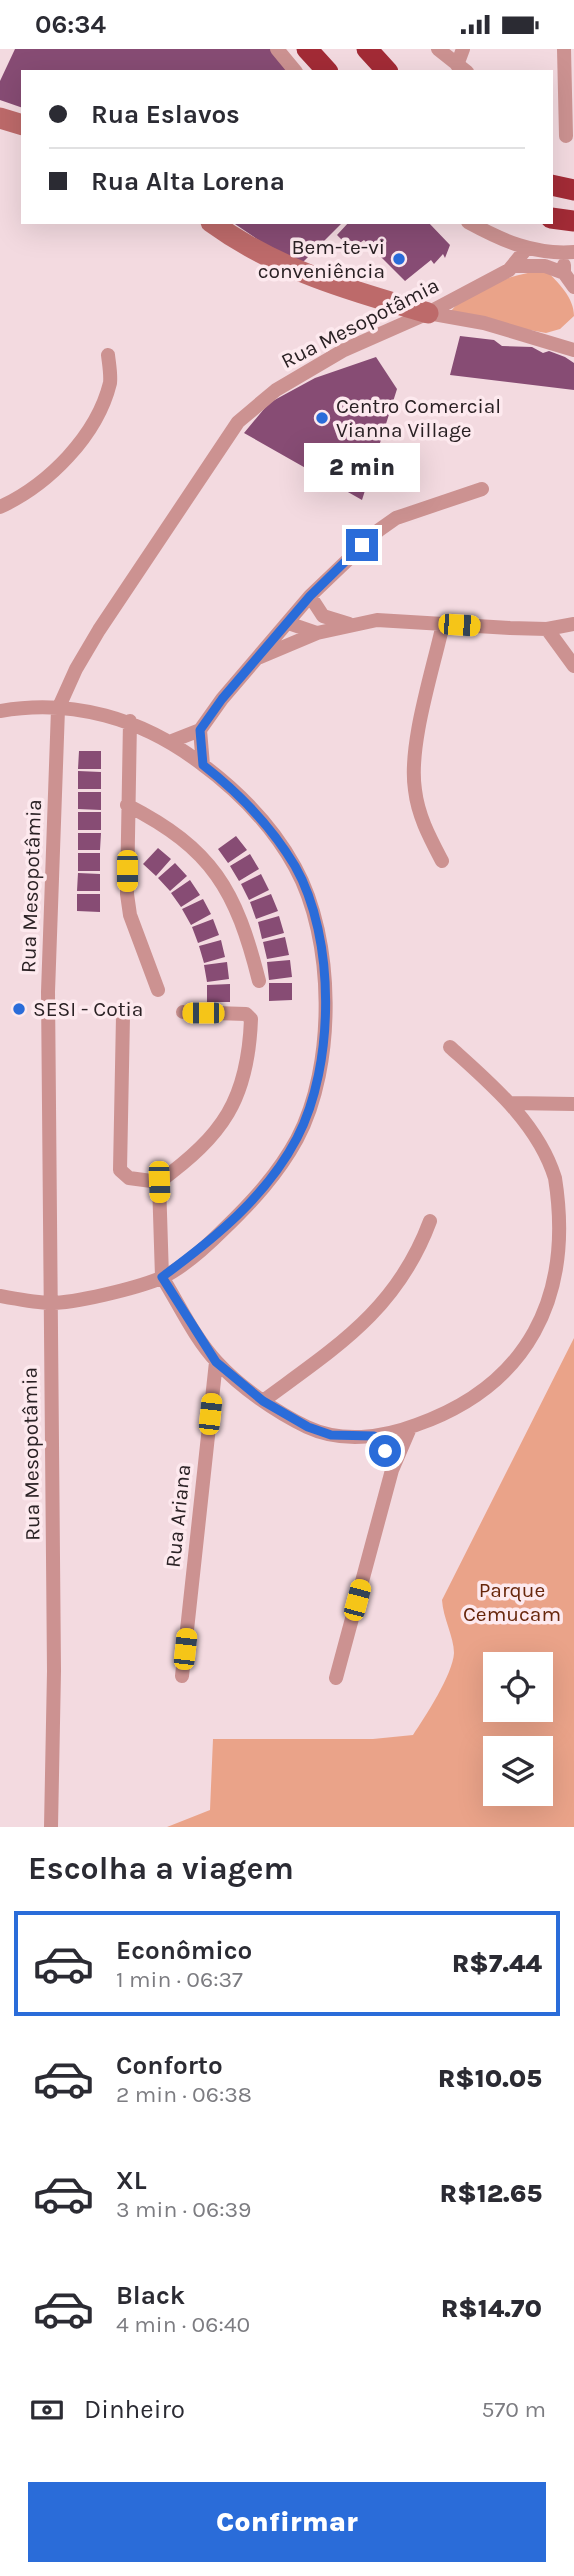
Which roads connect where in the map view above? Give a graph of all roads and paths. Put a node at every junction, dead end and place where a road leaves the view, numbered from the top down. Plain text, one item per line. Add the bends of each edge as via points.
1 (277, 49) edge
2 (307, 49) edge
3 (367, 49) edge
4 (438, 49) edge
5 (463, 49) edge
6 (564, 49) edge
7 (462, 68) edge
8 (294, 70) edge
9 (326, 70) edge
10 (386, 70) edge
11 (0, 118) edge
12 (21, 124) edge
13 (553, 129) edge
14 (570, 138) edge
15 (553, 185) edge
16 (574, 190) edge
17 (553, 218) edge
18 (574, 221) edge
19 (214, 224) edge
20 (472, 224) edge
21 (526, 249) junction
22 (569, 253) edge
23 (515, 266) junction
24 (565, 273) junction
25 (574, 287) edge
26 (428, 313) junction
27 (574, 348) edge
28 (108, 355) dead end
29 (482, 489) dead end
30 (0, 507) edge
31 (310, 596) junction
32 (288, 623) junction
33 (443, 624) junction
34 (574, 624) edge
35 (354, 625) junction
36 (547, 629) junction
37 (317, 633) junction
38 (256, 659) junction
39 (574, 666) edge
40 (58, 709) junction
41 (0, 711) edge
42 (130, 721) junction
43 (200, 730) junction
44 (172, 741) junction
45 (203, 765) junction
46 (127, 805) junction
47 (442, 861) dead end
48 (259, 981) dead end
49 (158, 991) dead end
50 (183, 1012) dead end
51 (123, 1016) dead end
52 (450, 1047) dead end
53 (511, 1103) junction
54 (574, 1104) edge
55 (159, 1182) junction
56 (430, 1221) dead end
57 (162, 1277) junction
58 (0, 1296) edge
59 (50, 1303) junction
60 (216, 1362) junction
61 (263, 1401) junction
62 (410, 1428) junction
63 (374, 1436) junction
64 (392, 1470) junction
65 (182, 1675) dead end
66 (336, 1678) dead end
67 (51, 1827) edge

1 - 8 street
2 - 9 highway
3 - 10 highway
4 - 7 street
5 - 7 street
6 - 14 street
11 - 12 street
13 - 14 street
15 - 16 highway
17 - 18 highway
19 - 26 street via 243,246 294,271
20 - 21 street
21 - 22 street
21 - 23 street, Rua Mesopotâmia
22 - 24 street
23 - 24 street via 545,266
23 - 26 street, Rua Mesopotâmia
24 - 25 street
26 - 27 street
26 - 40 street, Rua Mesopotâmia via 344,350 276,390 238,422 99,631
28 - 30 street via 110,380 101,405 76,445 51,475
29 - 31 street via 396,517
31 - 32 street
31 - 35 street via 323,616
32 - 37 street
32 - 38 street
33 - 35 street via 377,620
33 - 36 street
33 - 47 street via 414,759 415,789 424,825
34 - 36 street
35 - 37 street
36 - 39 street
37 - 38 street
38 - 43 street
40 - 41 street
40 - 42 street
40 - 59 street, Rua Mesopotâmia via 48,992
42 - 44 street
42 - 46 street
43 - 44 street
43 - 45 street
44 - 45 street
45 - 57 street via 237,792 296,867 314,913 323,957 325,1019 310,1107 277,1171 213,1240
46 - 48 street via 164,824 209,864 230,894
46 - 49 street via 130,915
50 - 55 street via 246,1014 251,1019 250,1039 243,1079 223,1123 198,1153
51 - 55 street via 120,1170 129,1178
52 - 53 street
53 - 54 street
53 - 62 street via 555,1177 563,1215 562,1285 538,1336 483,1395 454,1412
55 - 57 street
56 - 61 street via 411,1262 358,1331
57 - 59 street
57 - 60 street
58 - 59 street
59 - 67 street, Rua Mesopotâmia
60 - 61 street
60 - 65 street, Rua Ariana
61 - 63 street via 320,1431
62 - 63 street
62 - 64 street
63 - 64 street
64 - 66 street

